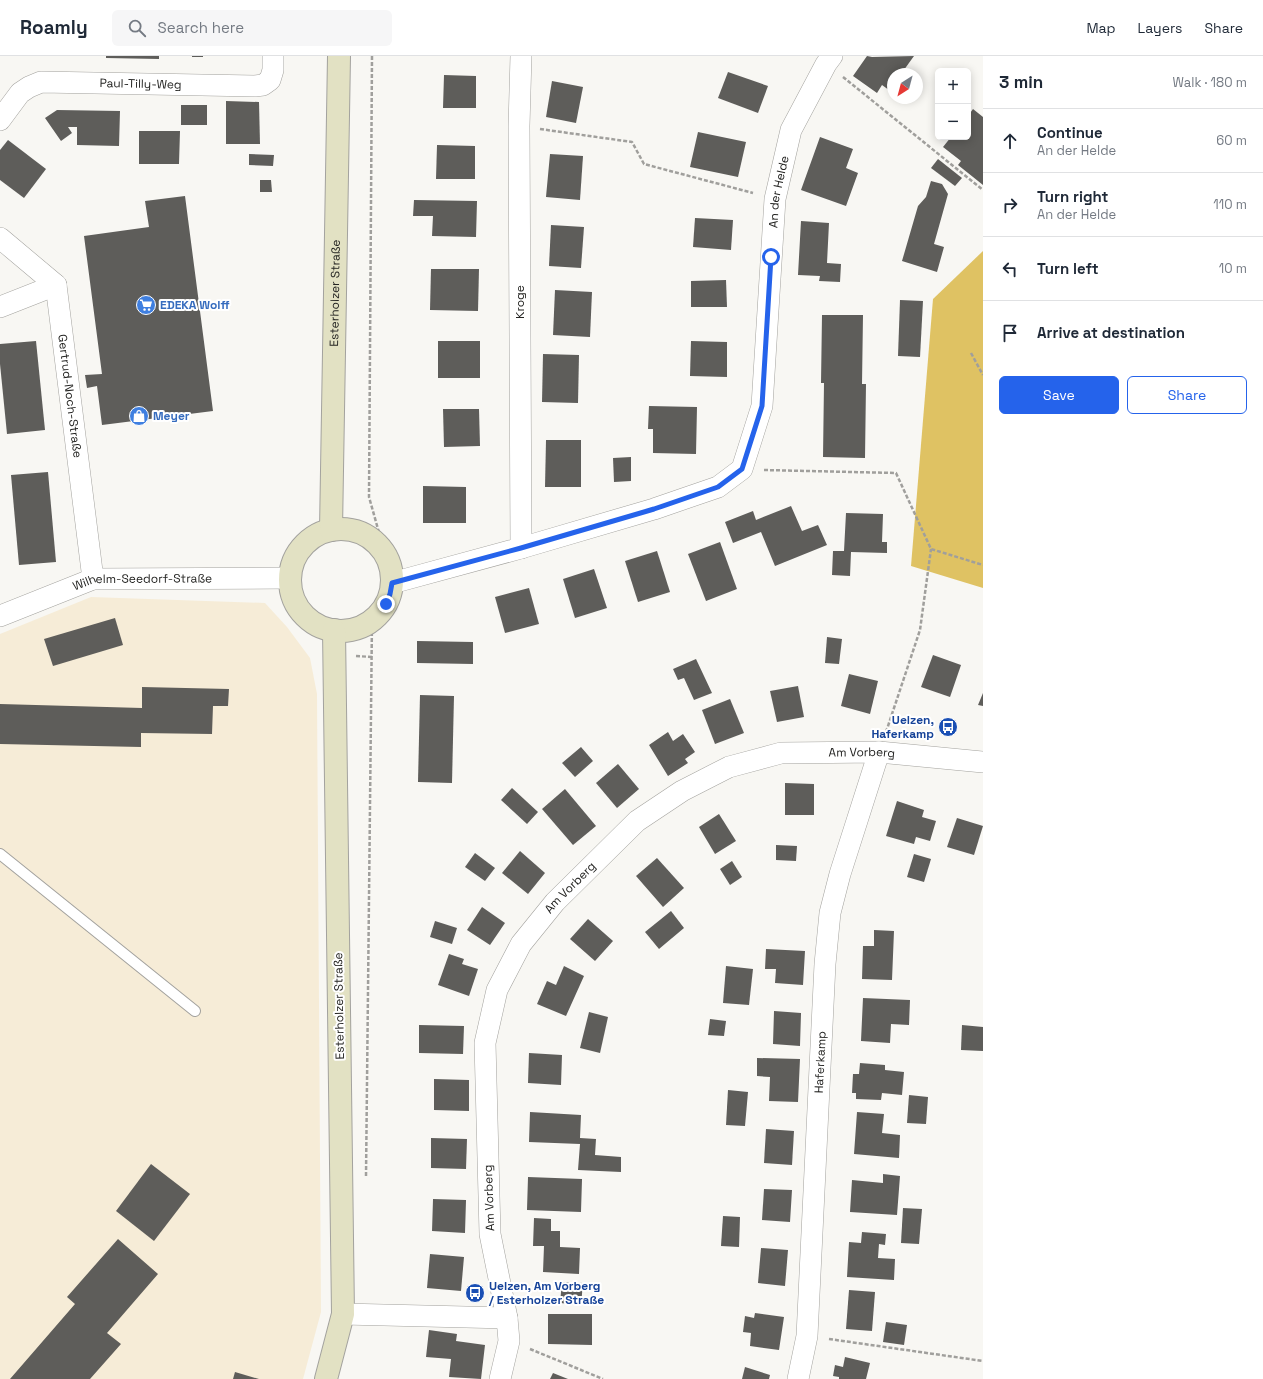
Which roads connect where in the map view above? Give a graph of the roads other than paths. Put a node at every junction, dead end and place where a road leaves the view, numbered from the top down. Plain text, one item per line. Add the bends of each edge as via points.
1 (273, 56) edge
2 (339, 56) edge
3 (521, 56) edge
4 (829, 60) edge
5 (0, 120) edge
6 (0, 238) edge
7 (56, 285) junction
8 (0, 307) edge
9 (332, 530) junction
10 (521, 548) junction
11 (290, 578) junction
12 (93, 579) junction
13 (392, 583) junction
14 (0, 616) edge
15 (334, 630) junction
16 (879, 752) junction
17 (983, 762) edge
18 (0, 854) edge
19 (194, 1011) dead end
20 (343, 1314) junction
21 (507, 1318) junction
22 (326, 1379) edge
23 (500, 1379) edge
24 (798, 1379) edge

1 - 5 street, Paul-Tilly-Weg via 270,80 263,85 255,86 41,82 20,93
2 - 9 main road, Esterholzer Straße
3 - 10 street, Kroge
4 - 10 street, An der Helde via 791,130 775,199 762,406 742,469 718,487 654,509
6 - 7 street
7 - 8 street
7 - 12 street, Gertrud-Noch-Straße
9 - 11 main road via 316,536 302,547 294,561
9 - 13 main road via 362,534 375,542 385,554
10 - 13 street
11 - 12 street, Wilhelm-Seedorf-Straße
11 - 15 main road via 292,592 307,618 320,626
12 - 14 street, Wilhelm-Seedorf-Straße
13 - 15 main road via 386,604 372,620 354,629
15 - 20 main road, Esterholzer Straße
16 - 17 street, Am Vorberg
16 - 21 street, Am Vorberg via 781,753 729,767 682,791 637,821 555,902 521,944 497,990 486,1043 490,1234
16 - 24 street, Haferkamp via 830,913 825,964 807,1336
18 - 19 lane
20 - 21 street
20 - 22 main road, Esterholzer Straße
21 - 23 street, Am Vorberg via 509,1341

